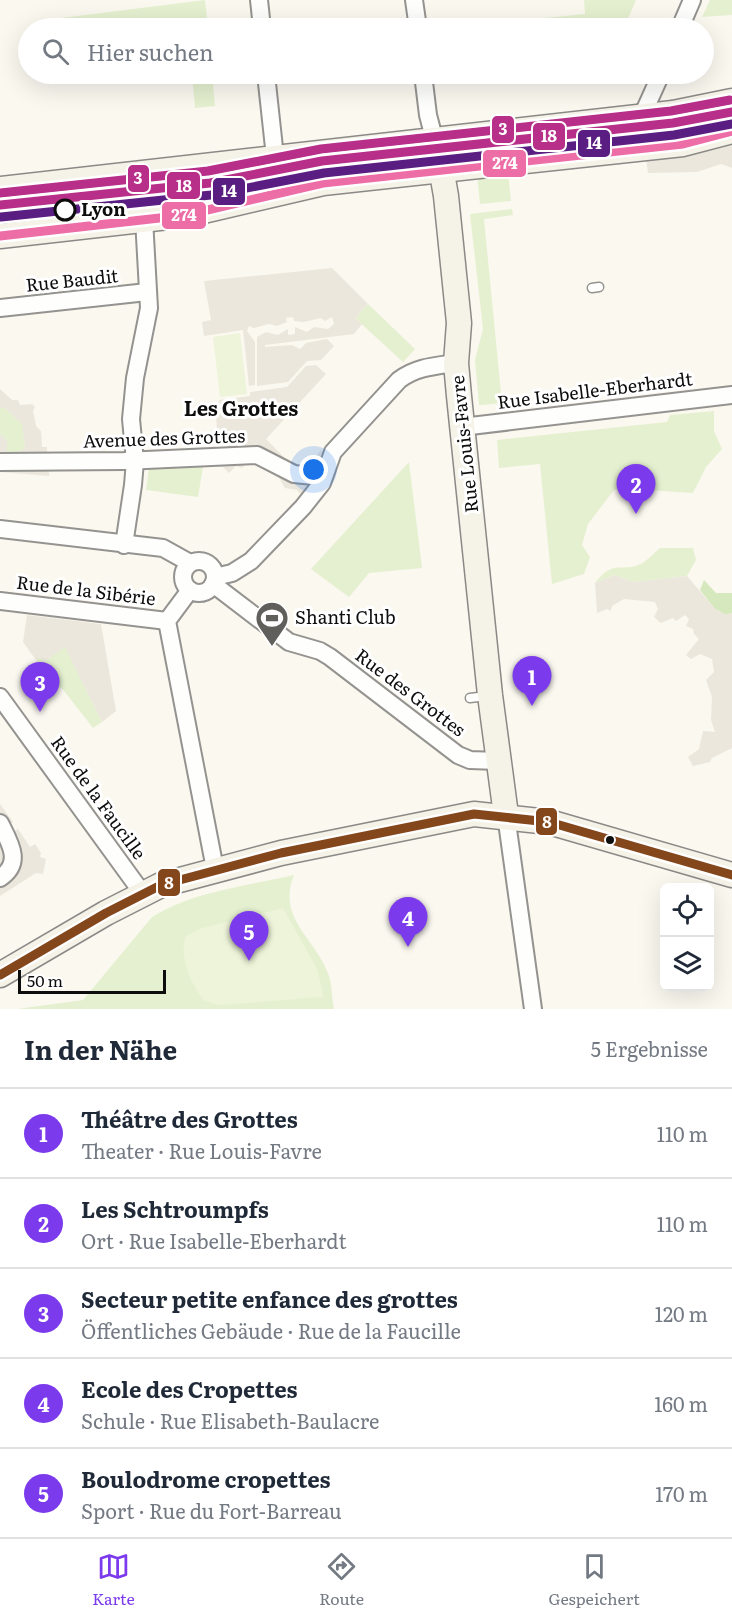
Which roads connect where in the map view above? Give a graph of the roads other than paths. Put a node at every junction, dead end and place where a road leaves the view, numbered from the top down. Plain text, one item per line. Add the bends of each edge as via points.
1 (259, 0) edge
2 (414, 0) edge
3 (692, 0) edge
4 (261, 18) edge
5 (417, 18) edge
6 (684, 18) edge
7 (267, 84) edge
8 (425, 84) edge
9 (656, 84) edge
10 (732, 101) edge
11 (642, 116) junction
12 (674, 123) dead end
13 (732, 124) edge
14 (732, 131) edge
15 (684, 133) dead end
16 (438, 156) junction
17 (274, 157) junction
18 (324, 172) dead end
19 (0, 189) edge
20 (0, 205) edge
21 (0, 217) edge
22 (144, 219) junction
23 (0, 236) edge
24 (147, 292) junction
25 (0, 308) edge
26 (456, 363) junction
27 (732, 395) edge
28 (462, 427) junction
29 (135, 461) junction
30 (0, 462) edge
31 (323, 477) junction
32 (0, 530) edge
33 (124, 545) junction
34 (190, 563) junction
35 (214, 581) junction
36 (190, 590) junction
37 (0, 601) edge
38 (167, 621) junction
39 (0, 697) edge
40 (498, 761) junction
41 (506, 815) junction
42 (0, 823) edge
43 (215, 869) junction
44 (732, 875) edge
45 (0, 878) edge
46 (143, 894) junction
47 (0, 975) edge
48 (533, 1009) edge

1 - 4 street
2 - 5 street
3 - 6 street
7 - 17 street
8 - 16 street, Rue Louis-Favre
9 - 11 street
10 - 11 main road
11 - 16 main road
12 - 16 lane
13 - 15 lane
14 - 16 main road via 682,144
16 - 17 main road
16 - 20 lane via 306,163 210,183
16 - 22 main road via 186,215
16 - 26 main road, Rue Louis-Favre via 459,323
17 - 19 main road
18 - 21 lane via 218,194
22 - 23 main road
22 - 24 street
24 - 25 street, Rue Baudit
24 - 29 street via 149,308 131,419
26 - 28 main road, Rue Louis-Favre
26 - 31 street via 425,367 399,380 333,452
27 - 28 street, Rue Isabelle-Eberhardt
28 - 40 main road, Rue Louis-Favre via 480,697
29 - 30 street, Avenue des Grottes
29 - 31 street, Avenue des Grottes via 257,455 294,474
29 - 33 street
31 - 35 street via 310,499 251,561
32 - 33 street
33 - 34 street via 163,548
34 - 35 street via 207,563 213,569
34 - 36 street via 183,574
35 - 36 street via 203,592
35 - 40 street, Rue des Grottes via 289,642 330,657 458,755 470,760
36 - 38 street
37 - 38 street, Rue de la Sibérie
38 - 43 street
39 - 46 street, Rue de la Faucille
40 - 41 main road, Rue Louis-Favre
41 - 43 main road via 474,814 434,821
41 - 44 main road via 549,822
41 - 48 street
42 - 45 street via 15,858
43 - 46 main road
46 - 47 main road

